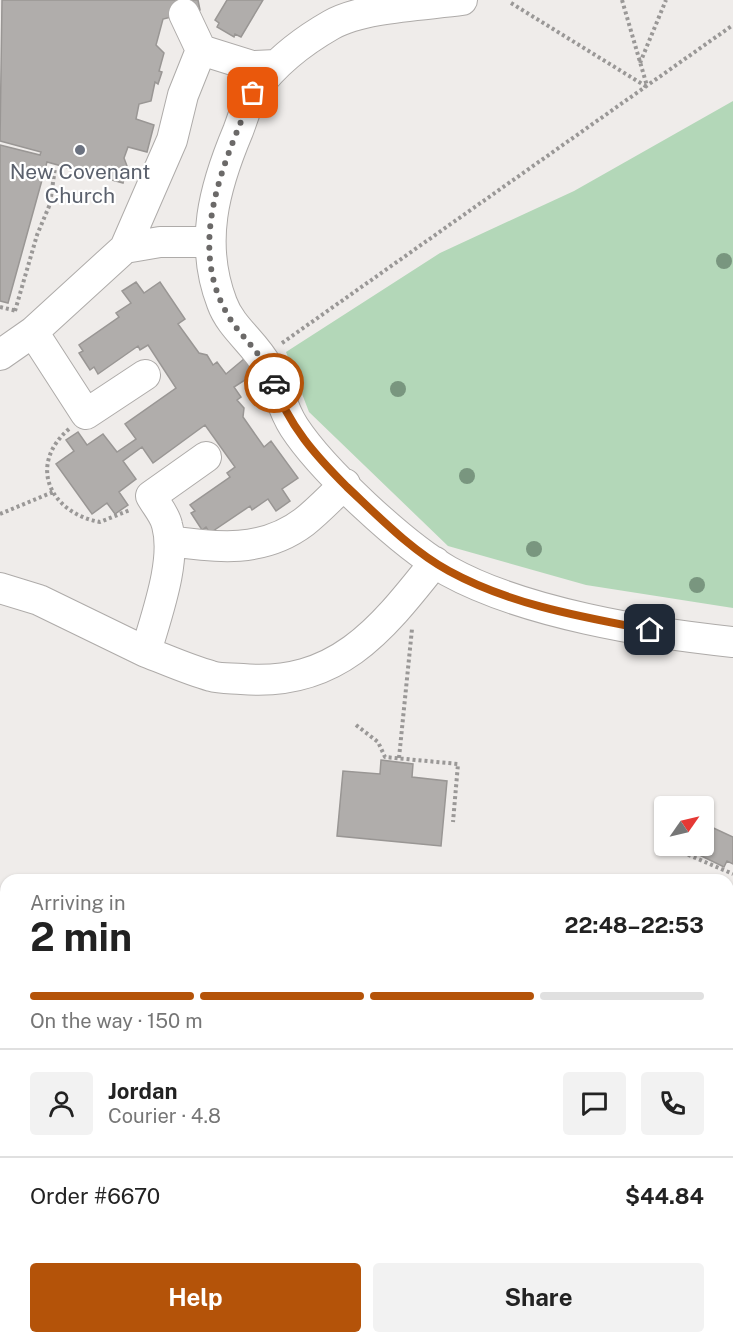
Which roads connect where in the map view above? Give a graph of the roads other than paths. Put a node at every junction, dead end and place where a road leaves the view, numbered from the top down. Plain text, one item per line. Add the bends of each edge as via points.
1 (462, 0) edge
2 (184, 14) dead end
3 (201, 50) junction
4 (276, 65) junction
5 (208, 242) junction
6 (125, 248) junction
7 (24, 321) junction
8 (0, 355) edge
9 (145, 375) dead end
10 (206, 457) dead end
11 (345, 484) junction
12 (170, 541) junction
13 (435, 562) junction
14 (0, 588) edge
15 (733, 642) edge
16 (146, 652) junction

1 - 4 street via 387,9 346,19 332,24
2 - 3 street
3 - 4 street via 252,66
3 - 6 street via 183,95 172,140
4 - 5 street via 253,93 220,173
5 - 6 street via 160,242
5 - 11 street via 223,306 266,363 295,428
6 - 7 street
7 - 8 street
7 - 9 street via 86,414
10 - 12 street via 151,496 167,522
11 - 12 street via 303,523 253,545 232,548
11 - 13 street
12 - 16 street via 163,592
13 - 15 street via 471,582 565,614
13 - 16 street via 351,653 301,677 264,681 212,677
14 - 16 street via 39,600

